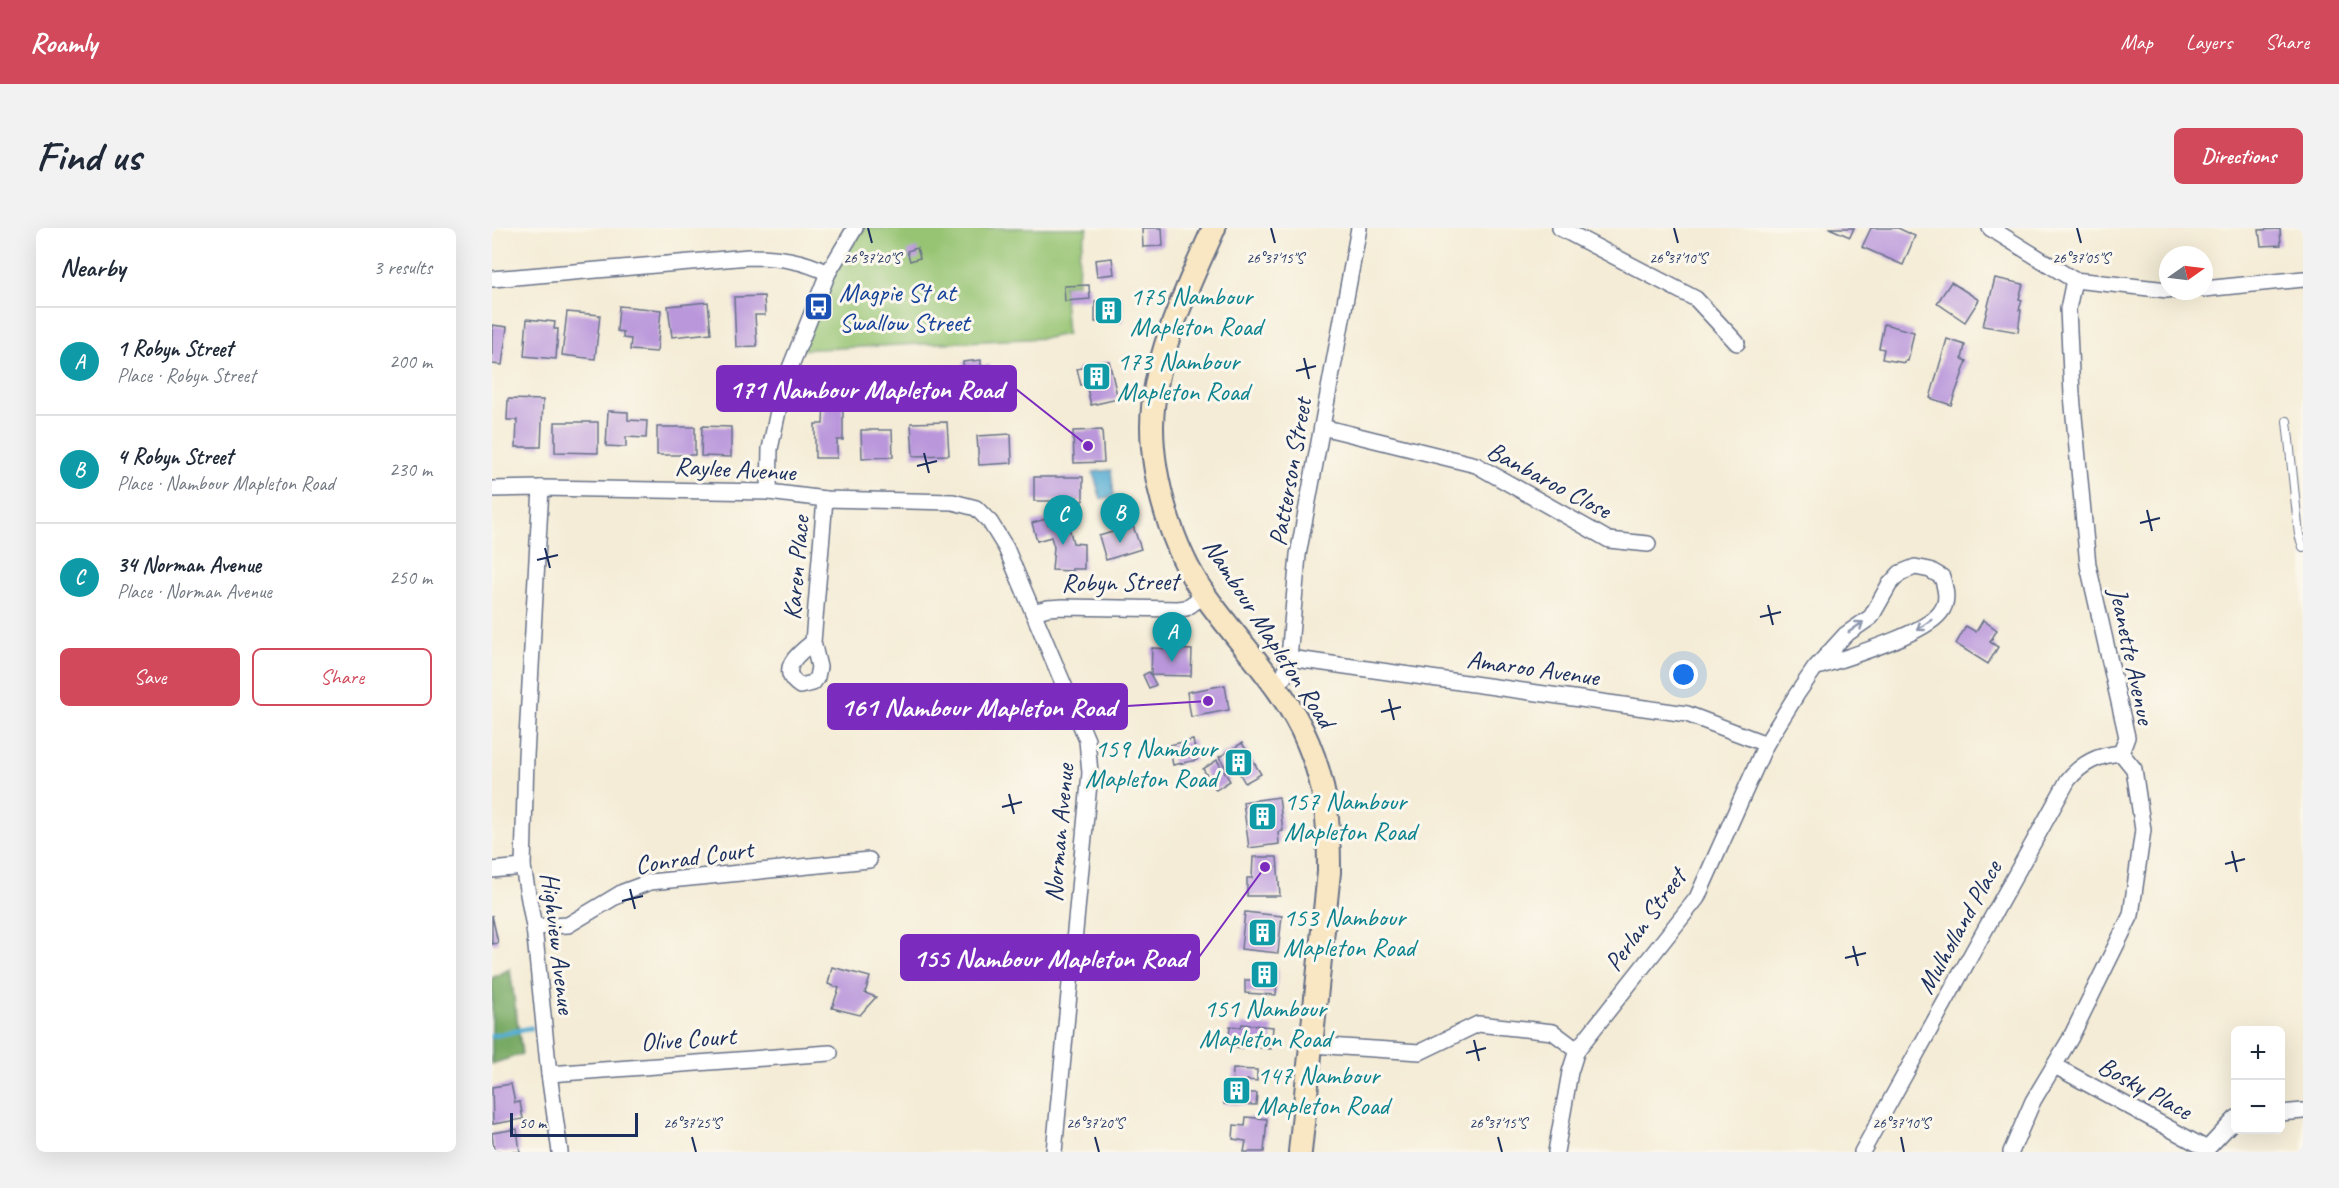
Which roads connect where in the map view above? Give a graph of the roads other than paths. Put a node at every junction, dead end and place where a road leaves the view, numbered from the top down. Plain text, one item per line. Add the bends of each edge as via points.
1 (855, 228) edge
2 (1214, 228) edge
3 (1359, 228) edge
4 (1560, 228) edge
5 (1990, 228) edge
6 (828, 273) junction
7 (492, 279) edge
8 (2303, 279) edge
9 (2074, 280) junction
10 (2213, 288) edge
11 (2159, 289) edge
12 (1737, 343) dead end
13 (2287, 422) dead end
14 (1322, 427) junction
15 (541, 488) junction
16 (492, 489) edge
17 (769, 492) junction
18 (825, 499) junction
19 (976, 508) joint
20 (1648, 544) dead end
21 (2303, 547) edge
22 (1205, 595) junction
23 (1034, 612) junction
24 (813, 642) dead end
25 (1289, 658) junction
26 (1815, 668) junction
27 (1274, 686) junction
28 (1766, 744) junction
29 (2121, 753) junction
30 (869, 860) dead end
31 (523, 867) junction
32 (492, 870) edge
33 (534, 927) junction
34 (1312, 1044) junction
35 (1577, 1050) junction
36 (830, 1053) dead end
37 (2055, 1066) junction
38 (549, 1074) junction
39 (2303, 1111) edge
40 (2285, 1113) edge
41 (2231, 1123) edge
42 (2207, 1151) edge
43 (560, 1152) edge
44 (1054, 1152) edge
45 (1300, 1152) edge
46 (1556, 1152) edge
47 (1862, 1152) edge
48 (2011, 1152) edge

1 - 6 street
2 - 22 main road, Nambour Mapleton Road via 1168,336 1152,426 1157,472 1173,532
3 - 14 street, Patterson Street
4 - 12 street via 1696,299
5 - 9 street
6 - 7 street via 796,260 749,257
6 - 17 street via 784,383 770,449
8 - 10 street
9 - 11 street
9 - 29 street, Jeanette Avenue via 2068,309 2072,395 2088,565 2127,737
13 - 21 lane
14 - 20 street, Banbaroo Close via 1476,465 1609,540
14 - 25 street, Patterson Street via 1298,555
15 - 16 street, Raylee Avenue
15 - 17 street, Raylee Avenue
15 - 31 street, Highview Avenue
17 - 18 street, Raylee Avenue
18 - 19 street, Raylee Avenue via 953,502
18 - 24 street, Karen Place
19 - 23 street, Norman Avenue via 999,534
22 - 23 street, Robyn Street via 1178,609 1063,607
22 - 27 main road, Nambour Mapleton Road
23 - 44 street, Norman Avenue via 1090,755
25 - 27 street, Patterson Street via 1284,677
25 - 28 street, Amaroo Avenue via 1687,714
26 -> 26 street, Perlan Street via 1845,635 1871,617 1900,573 1915,567 1942,577 1947,594 1940,614 1913,633
26 - 28 street, Perlan Street
27 - 34 main road, Nambour Mapleton Road via 1308,741 1328,812 1329,872
28 - 35 street, Perlan Street via 1697,898
29 - 37 street, Jeanette Avenue via 2134,770 2143,830 2132,915
29 - 47 street, Mulholland Place via 2080,765 2068,780
30 - 33 street, Conrad Court via 650,882 623,892 568,925
31 - 32 street
31 - 33 street, Highview Avenue
33 - 38 street, Highview Avenue
34 - 35 street via 1420,1052 1478,1024 1553,1032
34 - 45 main road, Nambour Mapleton Road
35 - 46 street
36 - 38 street, Olive Court
37 - 42 street, Bosky Place
37 - 48 street, Jeanette Avenue
38 - 43 street, Highview Avenue
39 - 40 street
41 - 42 street, Bosky Place

